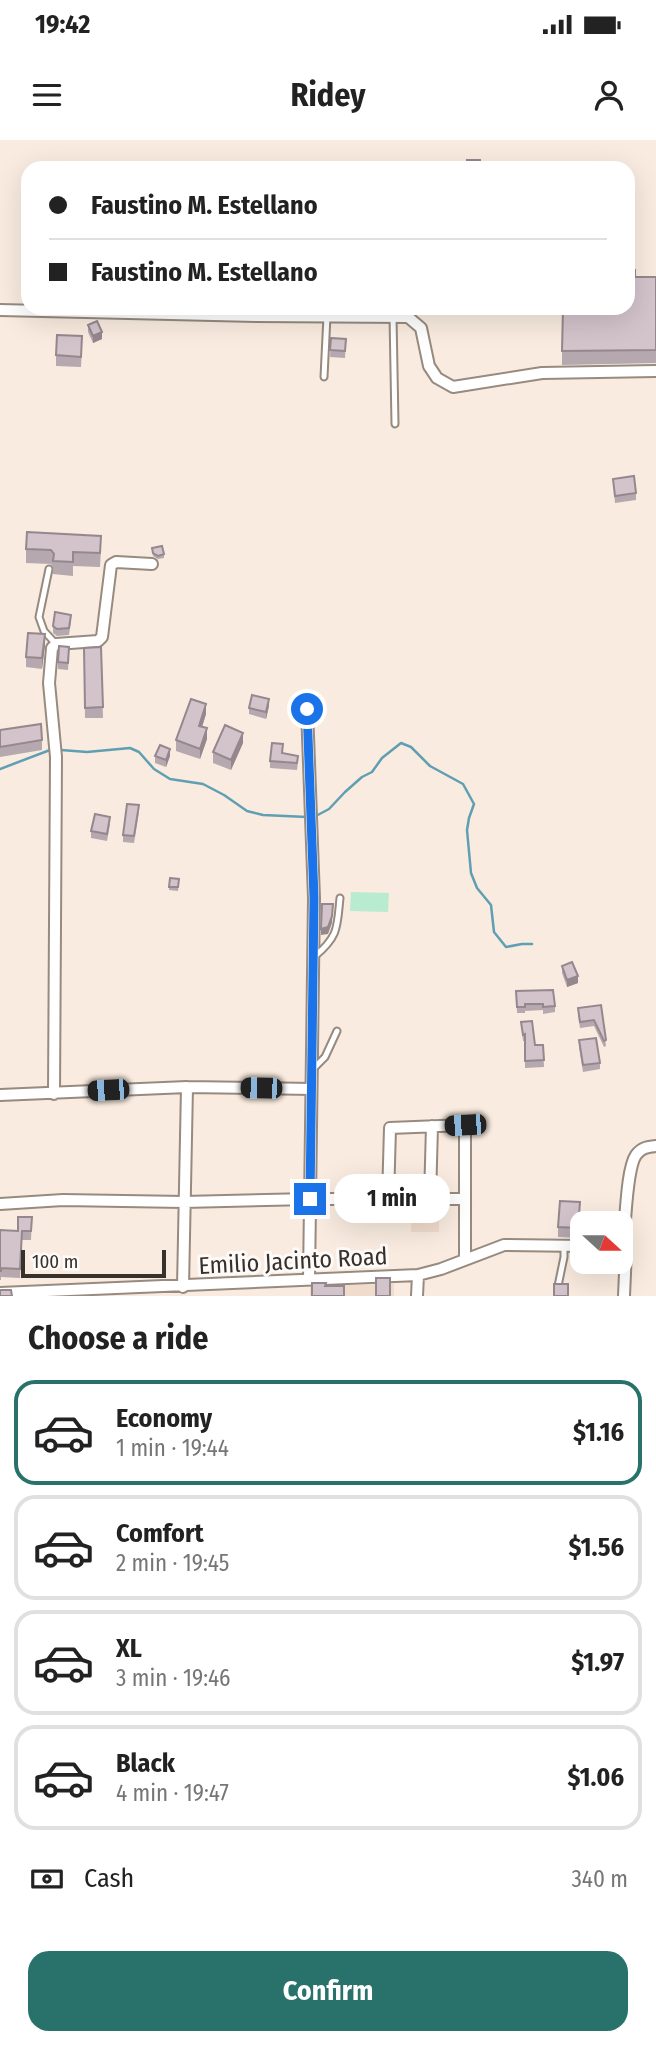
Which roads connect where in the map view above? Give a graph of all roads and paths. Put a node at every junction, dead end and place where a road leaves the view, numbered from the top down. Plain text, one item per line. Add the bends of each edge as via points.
1 (0, 310) edge
2 (21, 310) edge
3 (213, 315) edge
4 (327, 316) junction
5 (393, 316) junction
6 (656, 371) edge
7 (324, 377) dead end
8 (395, 424) dead end
9 (152, 564) dead end
10 (49, 569) dead end
11 (56, 644) junction
12 (307, 709) dead end
13 (340, 898) dead end
14 (313, 957) junction
15 (337, 1031) dead end
16 (312, 1070) junction
17 (187, 1087) junction
18 (311, 1089) junction
19 (0, 1093) edge
20 (54, 1094) junction
21 (432, 1126) junction
22 (656, 1146) edge
23 (310, 1199) junction
24 (388, 1199) junction
25 (430, 1199) junction
26 (465, 1199) junction
27 (184, 1202) junction
28 (0, 1204) edge
29 (627, 1211) edge
30 (564, 1246) junction
31 (570, 1246) edge
32 (465, 1259) junction
33 (625, 1274) edge
34 (418, 1276) junction
35 (309, 1280) junction
36 (558, 1286) edge
37 (183, 1287) junction
38 (0, 1293) edge
39 (417, 1296) edge
40 (624, 1296) edge

1 - 2 street
3 - 4 street
4 - 5 street
4 - 7 lane
5 - 6 street via 408,317 421,328 429,366 437,378 453,387 542,373
5 - 8 lane
9 - 11 street via 111,565 102,636 98,641
10 - 11 lane via 38,617
11 - 20 street via 49,683 56,757
12 - 14 street
13 - 14 lane via 337,933
14 - 16 street
15 - 16 lane via 325,1057
16 - 18 street
17 - 18 street
17 - 20 street
17 - 27 street
18 - 23 street
19 - 20 street
21 - 24 street via 390,1128
21 - 25 street
21 - 26 street via 465,1125
22 - 29 street via 639,1151 632,1165
23 - 24 street
23 - 27 street
23 - 35 street
24 - 25 street
25 - 26 street
26 - 32 street
27 - 28 street
27 - 37 street
30 - 31 street, Emilio Jacinto Road
30 - 32 street, Emilio Jacinto Road via 504,1245
30 - 36 lane
32 - 34 street, Emilio Jacinto Road
33 - 40 street
34 - 35 street, Emilio Jacinto Road
34 - 39 street
35 - 37 street, Emilio Jacinto Road
37 - 38 street, Emilio Jacinto Road

